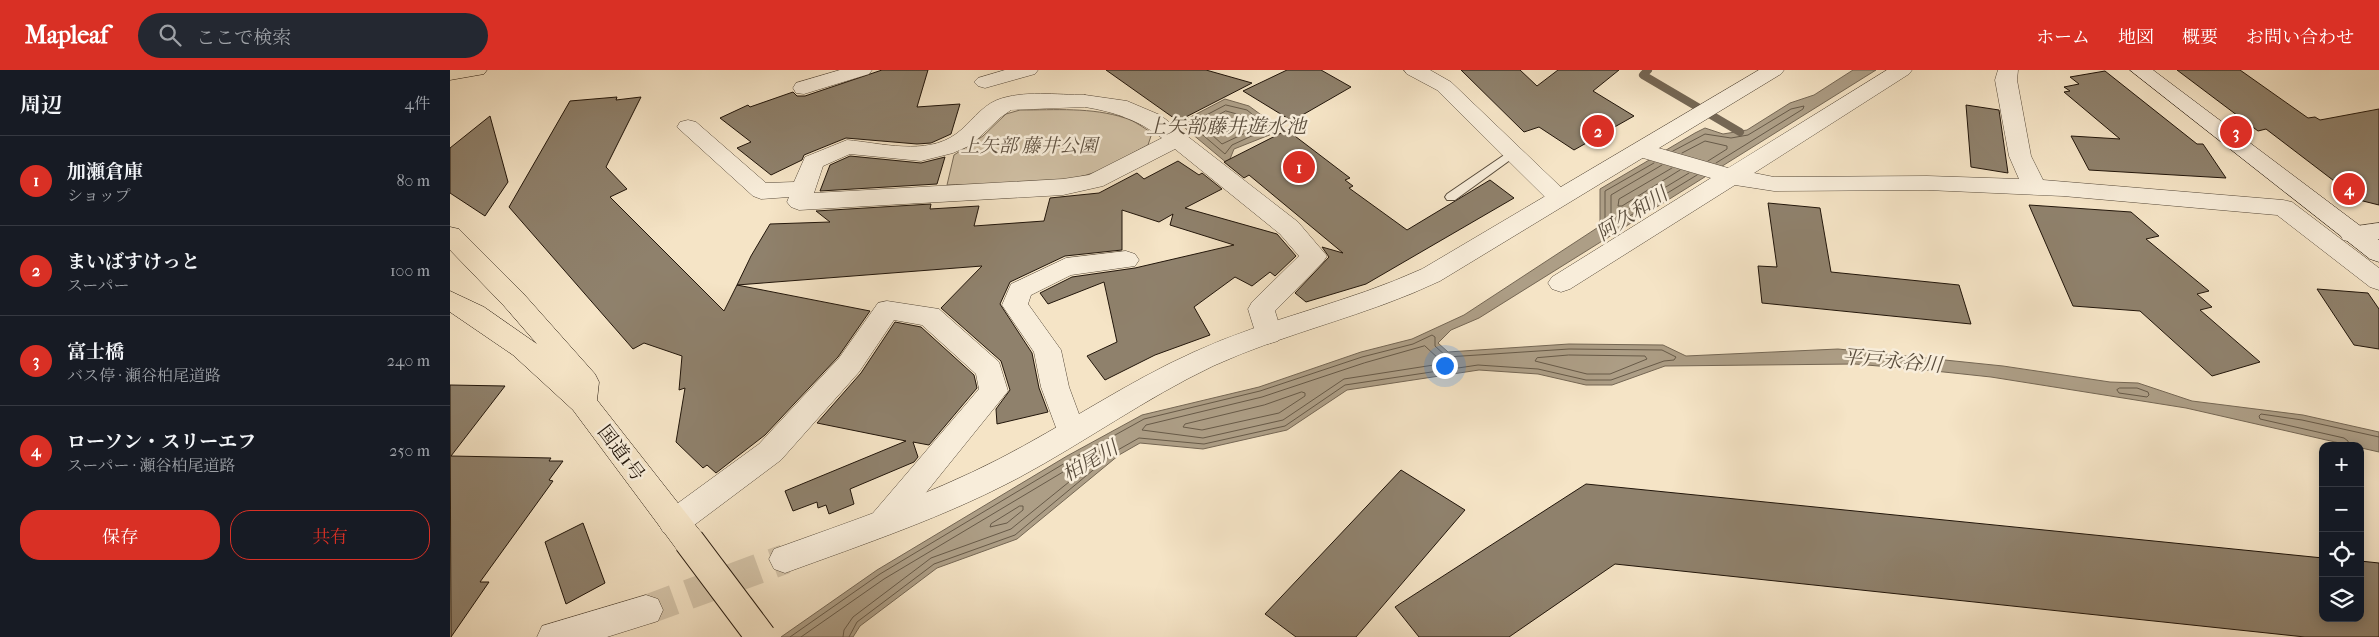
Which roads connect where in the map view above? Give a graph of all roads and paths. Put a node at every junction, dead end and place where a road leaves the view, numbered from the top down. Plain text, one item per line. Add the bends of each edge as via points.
1 (477, 70) edge
2 (862, 70) edge
3 (1028, 70) edge
4 (1414, 70) edge
5 (1774, 70) edge
6 (1902, 70) edge
7 (2008, 70) edge
8 (2140, 70) edge
9 (450, 74) edge
10 (985, 82) dead end
11 (804, 88) dead end
12 (688, 127) dead end
13 (1178, 139) junction
14 (1647, 151) junction
15 (1514, 153) junction
16 (1729, 176) junction
17 (2035, 187) junction
18 (803, 190) junction
19 (1451, 196) dead end
20 (1560, 198) junction
21 (2379, 232) edge
22 (2352, 234) junction
23 (454, 245) edge
24 (2379, 254) edge
25 (1126, 260) dead end
26 (2379, 281) edge
27 (1562, 283) dead end
28 (450, 300) edge
29 (1268, 334) junction
30 (583, 402) junction
31 (1071, 433) junction
32 (884, 522) junction
33 (681, 532) junction
34 (785, 559) tunnel mouth
35 (646, 610) tunnel mouth
36 (554, 637) edge
37 (761, 637) edge

1 - 9 highway
2 - 11 street
3 - 10 street
4 - 15 street via 1444,86
5 - 14 street
6 - 16 street
7 - 17 street via 2006,80 2020,156
8 - 22 street
12 - 18 street via 761,191
13 - 18 street via 1095,181 1063,187 799,202
13 - 18 street via 1152,120 1119,106 1085,101 1017,102 1004,105 963,140 945,148 921,154 847,147 814,162
13 - 29 street via 1289,228 1314,256 1261,309
14 - 16 street
14 - 20 street
15 - 19 lane
15 - 20 street
16 - 17 street via 1774,184 1928,183
16 - 27 street
17 - 26 street via 2282,208
20 - 29 street via 1400,291
21 - 22 street
22 - 24 street
23 - 30 highway via 586,382
25 - 31 street via 1066,267 1020,290 1015,305 1047,350 1055,387
28 - 30 highway, 国道1号 via 523,348
29 - 31 street via 1206,359 1143,390
30 - 33 highway, 国道1号
31 - 32 street via 979,483
32 - 33 street via 994,391 989,369 930,316 887,310 850,365 770,452
32 - 34 street
33 - 37 highway, 国道1号, bridge
35 - 36 street

